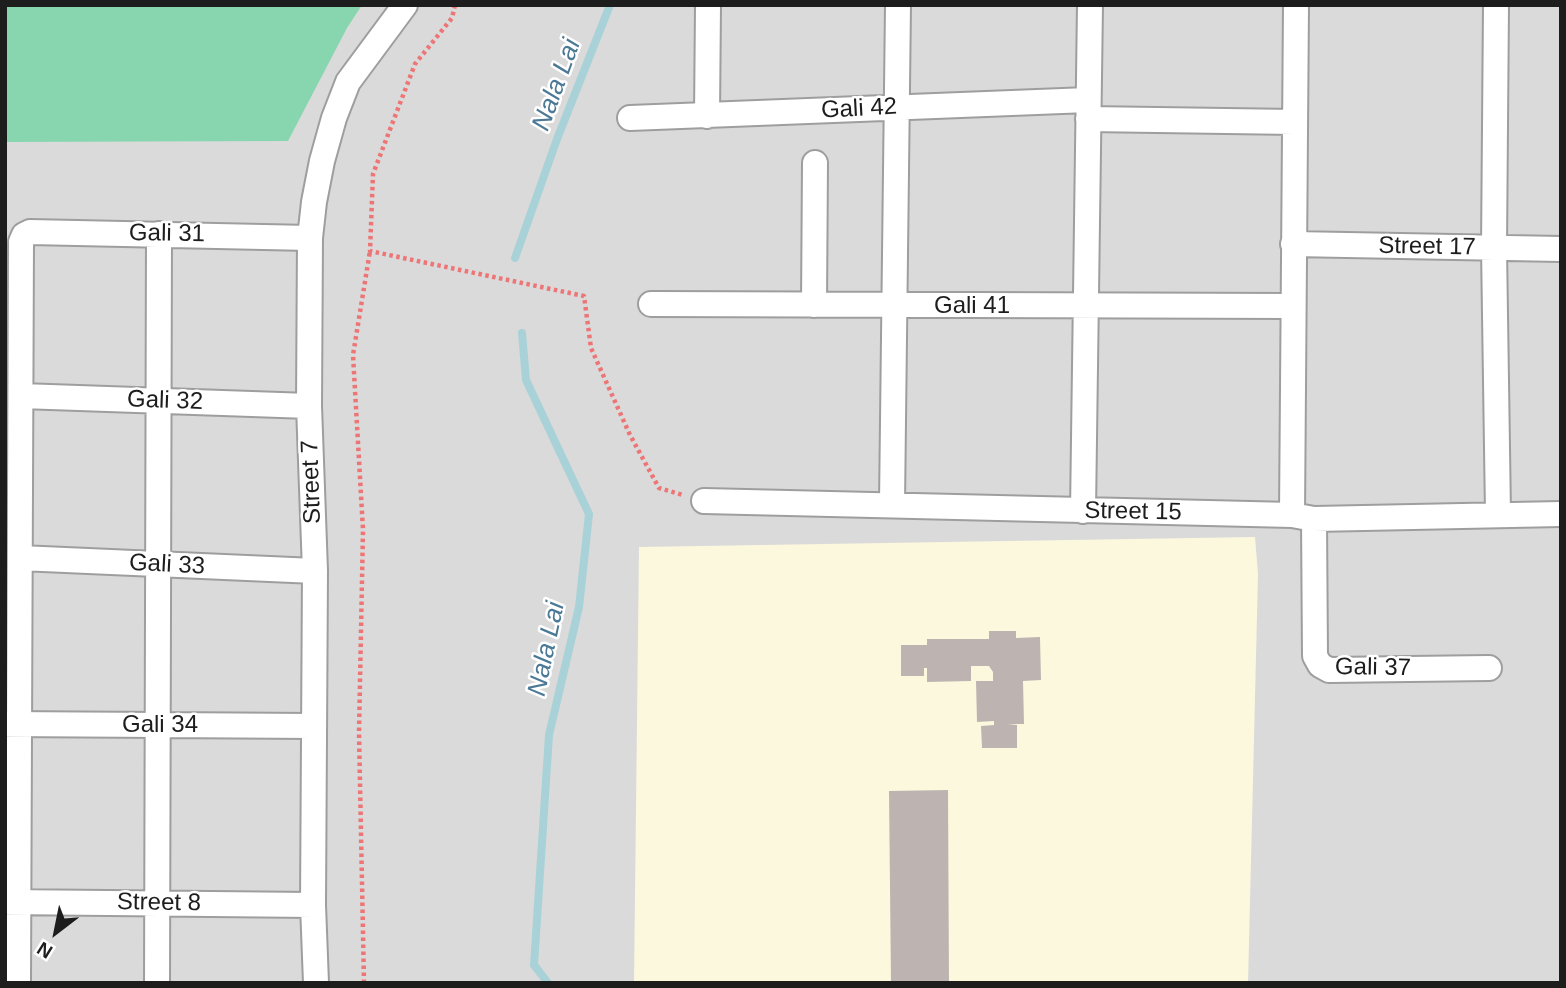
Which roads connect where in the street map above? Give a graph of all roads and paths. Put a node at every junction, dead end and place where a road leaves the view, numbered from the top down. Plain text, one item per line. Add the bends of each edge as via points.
1 (405, 5) edge
2 (455, 5) edge
3 (708, 5) edge
4 (898, 5) edge
5 (1090, 5) edge
6 (1296, 5) edge
7 (1496, 5) edge
8 (897, 107) junction
9 (1088, 110) junction
10 (706, 116) junction
11 (630, 118) dead end
12 (1295, 122) junction
13 (815, 163) dead end
14 (159, 234) junction
15 (310, 238) junction
16 (1293, 244) junction
17 (1494, 248) junction
18 (1561, 249) edge
19 (370, 251) junction
20 (651, 304) dead end
21 (814, 305) junction
22 (896, 306) junction
23 (1293, 306) junction
24 (1086, 307) junction
25 (21, 396) junction
26 (158, 401) junction
27 (309, 406) junction
28 (704, 501) joint
29 (892, 504) junction
30 (1083, 511) junction
31 (1498, 514) junction
32 (1561, 514) edge
33 (1303, 517) junction
34 (20, 558) junction
35 (158, 565) junction
36 (315, 572) junction
37 (1489, 668) dead end
38 (12, 724) edge
39 (158, 725) junction
40 (314, 726) junction
41 (12, 902) edge
42 (157, 903) junction
43 (313, 905) junction
44 (18, 983) edge
45 (157, 983) edge
46 (316, 983) edge
47 (364, 983) edge

1 - 15 street, Street 7 via 348,82 322,161
2 - 19 path via 452,19 415,64 373,174
3 - 10 street
4 - 8 street
5 - 9 street
6 - 12 street
7 - 17 street
8 - 9 street, Gali 42
8 - 10 street, Gali 42
8 - 22 street
9 - 12 street, Gali 42
9 - 24 street
10 - 11 street, Gali 42
12 - 16 street
13 - 21 street
14 - 15 street, Gali 31
14 - 25 street, Gali 31 via 24,235
14 - 26 street
15 - 27 street, Street 7
16 - 17 street, Street 17
16 - 23 street
17 - 18 street, Street 17
17 - 31 street
19 - 28 path via 584,296 591,348 659,488
19 - 47 path via 354,355 363,530 359,733
20 - 21 street, Gali 41
21 - 22 street, Gali 41
22 - 24 street, Gali 41
22 - 29 street
23 - 24 street, Gali 41
23 - 33 street
24 - 30 street
25 - 26 street, Gali 32
25 - 34 street
26 - 27 street, Gali 32
26 - 35 street
27 - 36 street, Street 7
28 - 29 street, Street 15
29 - 30 street, Street 15
30 - 33 street, Street 15
31 - 32 street, Street 15
31 - 33 street, Street 15
33 - 37 street, Gali 37 via 1315,656 1320,665 1329,670
34 - 35 street, Gali 33
34 - 38 street
35 - 36 street, Gali 33
35 - 39 street
36 - 40 street, Street 7
38 - 39 street, Gali 34
38 - 41 street
39 - 40 street, Gali 34
39 - 42 street
40 - 43 street, Street 7
41 - 42 street, Street 8
41 - 44 street
42 - 43 street, Street 8
42 - 45 street
43 - 46 street, Street 7

